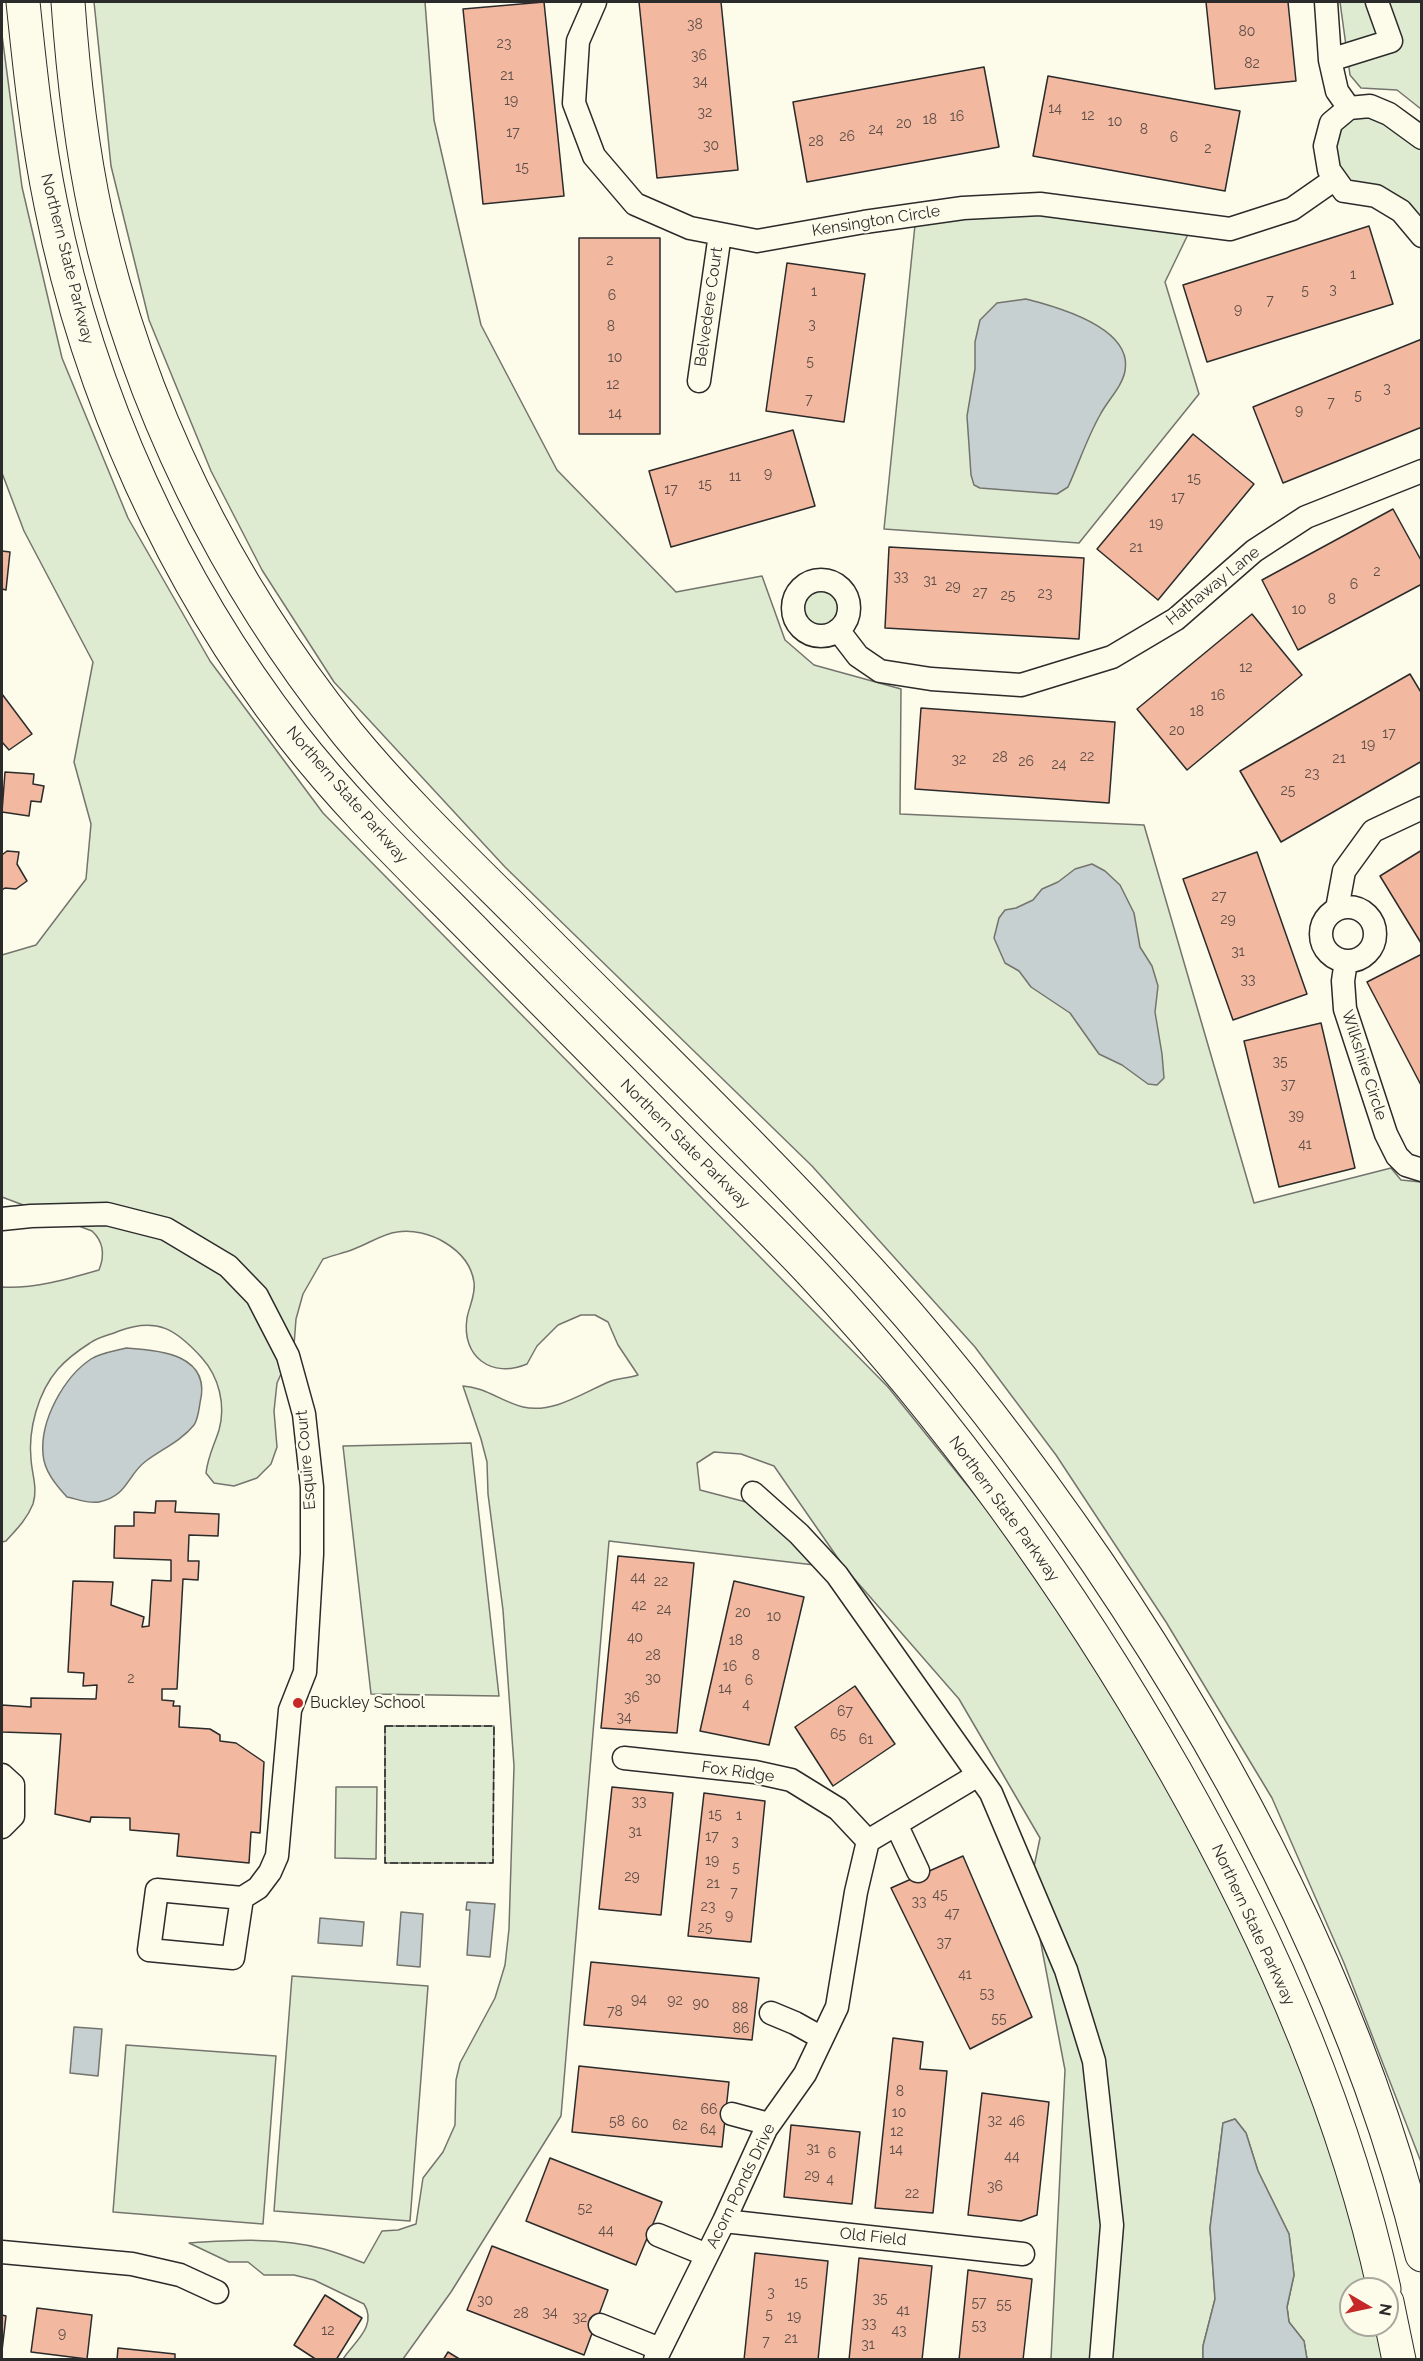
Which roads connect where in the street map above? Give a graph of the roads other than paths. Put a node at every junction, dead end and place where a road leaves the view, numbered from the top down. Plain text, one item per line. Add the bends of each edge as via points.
1 (23, 2) edge
2 (68, 2) edge
3 (595, 2) edge
4 (1326, 2) edge
5 (1377, 2) edge
6 (1330, 60) junction
7 (1349, 108) junction
8 (1422, 138) edge
9 (1335, 179) junction
10 (720, 234) junction
11 (1422, 236) edge
12 (699, 381) dead end
13 (1422, 471) edge
14 (838, 630) dead end
15 (1422, 808) edge
16 (1336, 909) junction
17 (1346, 961) junction
18 (1422, 1170) edge
19 (2, 1219) edge
20 (753, 1493) dead end
21 (624, 1758) dead end
22 (2, 1775) edge
23 (978, 1775) junction
24 (896, 1824) junction
25 (2, 1827) edge
26 (867, 1841) junction
27 (918, 1871) dead end
28 (242, 1898) junction
29 (771, 2013) dead end
30 (822, 2038) junction
31 (732, 2114) dead end
32 (769, 2124) junction
33 (724, 2221) junction
34 (658, 2235) dead end
35 (2, 2252) edge
36 (1023, 2254) dead end
37 (707, 2255) junction
38 (1422, 2255) edge
39 (1381, 2277) edge
40 (218, 2292) dead end
41 (600, 2325) dead end
42 (1394, 2337) edge
43 (658, 2354) edge
44 (1101, 2360) edge
45 (1399, 2360) edge

1 - 39 highway, Northern State Parkway via 44,167 77,311 125,445 189,577 275,711 334,785 408,865 812,1273 911,1387 1041,1558 1160,1744 1261,1935 1338,2128
2 - 38 highway via 83,145 115,287 163,425 209,523 245,587 305,678 374,764 834,1232 978,1399 1065,1516 1185,1700 1289,1893 1374,2095
3 - 10 street, Kensington Circle via 578,40 574,103 594,156 635,204 690,228
4 - 6 street
5 - 6 street via 1391,41
6 - 7 street via 1337,91
7 - 8 street via 1370,106 1389,114
7 - 9 street via 1331,123 1325,146 1329,170
9 - 10 street, Kensington Circle via 1292,209 1230,229 1040,204 963,208 758,241
9 - 11 street via 1344,191 1376,196 1401,211
10 - 12 street, Belvedere Court
13 - 14 street, Hathaway Lane via 1306,517 1254,551 1176,619 1112,657 1021,685 930,679 880,671 858,656
15 - 16 street via 1373,831 1344,872
16 - 17 street via 1324,921 1321,938 1329,953
16 - 17 street via 1362,910 1375,932 1364,956
17 - 18 street, Wilkshire Circle via 1345,1009 1386,1134 1401,1160
19 - 28 street, Esquire Court via 107,1214 166,1229 228,1266 257,1296 288,1356 304,1414 312,1487 305,1672 290,1710 277,1856 258,1888
20 - 23 street via 837,1575
21 - 26 street, Fox Ridge via 755,1772 791,1780 838,1809
22 - 25 street via 13,1785 14,1793 13,1816
23 - 24 street
23 - 44 street via 991,1793 1066,1970 1095,2061 1112,2225
24 - 26 street
24 - 27 street
26 - 30 street, Acorn Ponds Drive via 837,2007
28 - 28 street via 157,1890 149,1950 233,1958
29 - 30 street
30 - 32 street, Acorn Ponds Drive via 805,2074
31 - 32 street
32 - 33 street, Acorn Ponds Drive
33 - 36 street, Old Field
33 - 37 street, Acorn Ponds Drive
34 - 37 street
35 - 40 street via 132,2264 180,2276
37 - 43 street, Acorn Ponds Drive
41 - 43 street
42 - 45 highway

